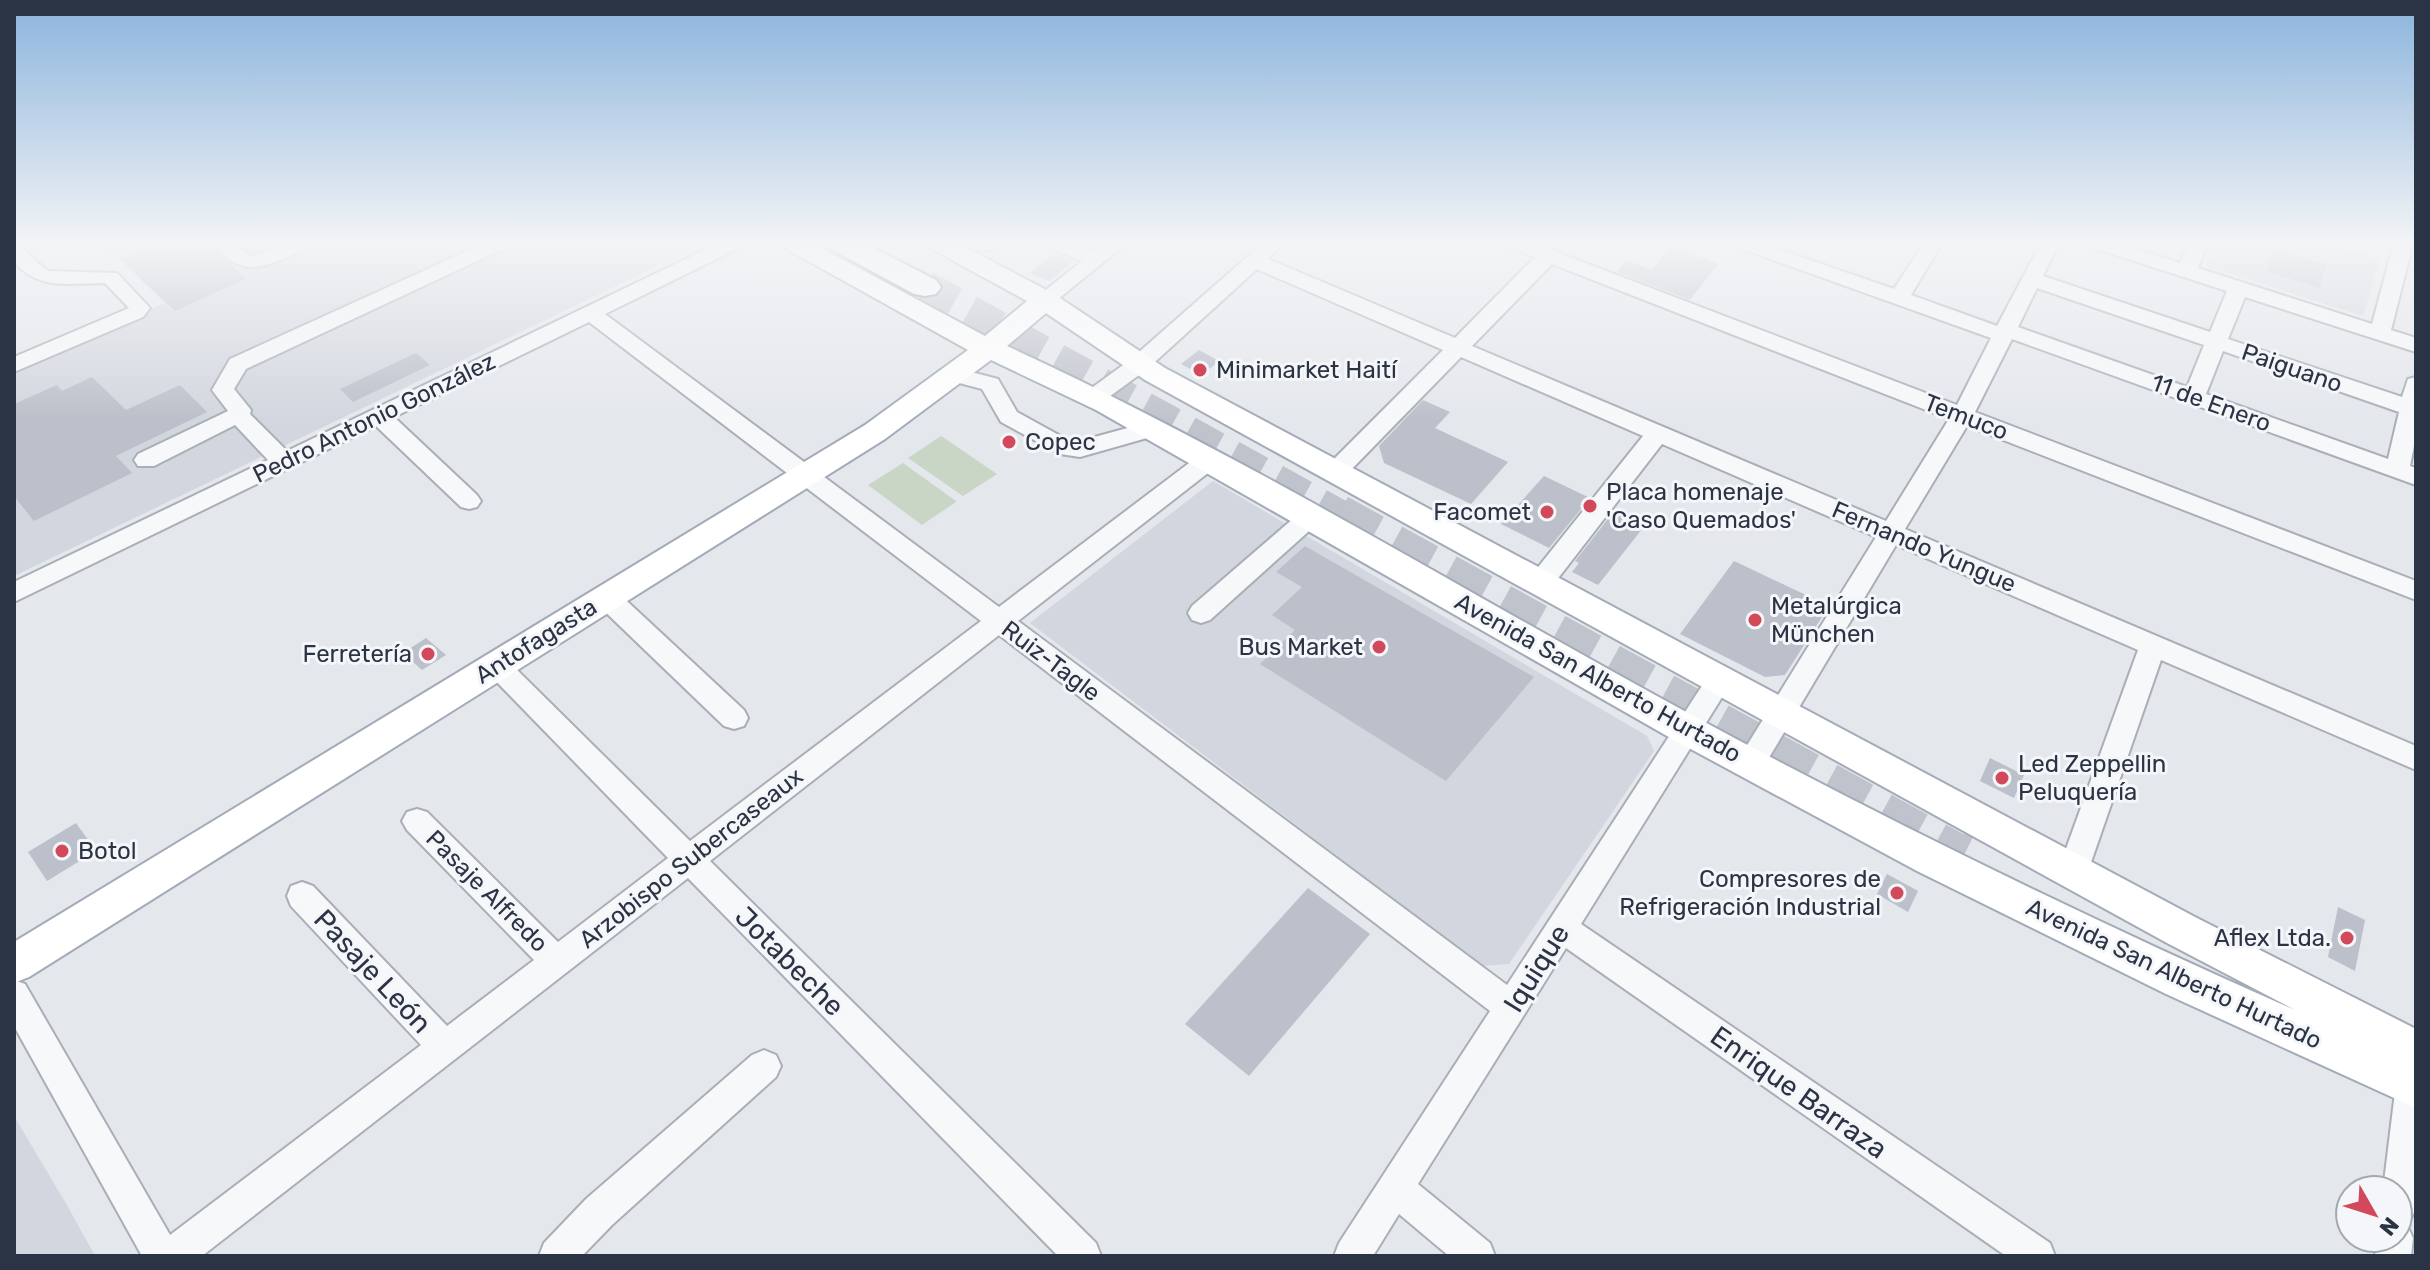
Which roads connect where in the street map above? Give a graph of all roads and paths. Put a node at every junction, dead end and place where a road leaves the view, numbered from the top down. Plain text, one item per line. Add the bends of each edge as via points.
1 (135, 302) edge
2 (372, 302) edge
3 (613, 302) edge
4 (903, 302) edge
5 (1043, 302) edge
6 (1048, 302) edge
7 (1209, 302) edge
8 (1351, 302) edge
9 (1502, 302) edge
10 (1670, 302) edge
11 (1912, 302) edge
12 (2020, 302) edge
13 (2100, 302) edge
14 (2232, 302) edge
15 (2283, 302) edge
16 (2389, 302) edge
17 (591, 313) junction
18 (2004, 332) junction
19 (2380, 333) junction
20 (2216, 342) junction
21 (2416, 345) edge
22 (1457, 348) junction
23 (999, 354) junction
24 (14, 365) edge
25 (1138, 365) junction
26 (956, 375) junction
27 (2416, 384) edge
28 (1094, 397) junction
29 (2194, 397) junction
30 (2413, 410) edge
31 (238, 415) junction
32 (379, 416) junction
33 (1962, 416) junction
34 (1153, 429) junction
35 (1658, 433) junction
36 (146, 460) dead end
37 (1209, 460) junction
38 (284, 462) junction
39 (1335, 472) junction
40 (2407, 474) edge
41 (805, 475) junction
42 (469, 501) dead end
43 (1310, 517) junction
44 (1891, 533) junction
45 (1540, 583) junction
46 (2416, 591) edge
47 (14, 593) edge
48 (607, 598) junction
49 (1201, 613) dead end
50 (999, 621) junction
51 (2153, 645) junction
52 (497, 666) junction
53 (1720, 679) junction
54 (1782, 714) junction
55 (734, 718) dead end
56 (1687, 730) junction
57 (2416, 758) edge
58 (1751, 763) junction
59 (417, 821) dead end
60 (689, 859) junction
61 (2073, 871) junction
62 (302, 896) dead end
63 (1562, 928) junction
64 (556, 961) junction
65 (14, 964) edge
66 (14, 995) edge
67 (1511, 1008) junction
68 (445, 1047) junction
69 (764, 1066) dead end
70 (2415, 1074) edge
71 (2403, 1174) edge
72 (1396, 1188) junction
73 (162, 1256) edge
74 (173, 1256) edge
75 (557, 1256) edge
76 (1083, 1256) edge
77 (1352, 1256) edge
78 (1477, 1256) edge
79 (2037, 1256) edge

1 - 24 street via 140,308 136,313
2 - 31 street via 238,364 223,390 240,410
3 - 17 street, Pedro Antonio González
4 - 23 main road, Avenida San Alberto Hurtado
5 - 23 main road
6 - 25 main road, Avenida San Alberto Hurtado
7 - 25 street
8 - 22 street, Fernando Yungue
9 - 22 street
10 - 33 street, Temuco
11 - 18 street, 11 de Enero
12 - 18 street
13 - 20 street, Paiguano
14 - 20 street
15 - 19 street
16 - 19 street
17 - 32 street, Pedro Antonio González
17 - 41 street, Ruiz-Tagle
18 - 29 street, 11 de Enero
18 - 33 street
19 - 21 street
20 - 29 street
20 - 30 street, Paiguano
22 - 35 street, Fernando Yungue
22 - 39 street
23 - 26 main road
23 - 28 main road, Avenida San Alberto Hurtado
25 - 28 street
25 - 39 main road, Avenida San Alberto Hurtado
26 - 34 street via 990,384 1009,417 1060,446 1080,449
26 - 41 main road, Antofagasta
27 - 30 street
28 - 34 main road, Avenida San Alberto Hurtado
29 - 40 street, 11 de Enero
30 - 40 street
31 - 36 street
31 - 38 street
32 - 38 street, Pedro Antonio González
32 - 42 street
33 - 44 street
33 - 46 street, Temuco
34 - 37 main road, Avenida San Alberto Hurtado
35 - 44 street, Fernando Yungue
35 - 45 street
37 - 43 main road, Avenida San Alberto Hurtado
37 - 50 street, Arzobispo Subercaseaux
38 - 47 street, Pedro Antonio González
39 - 45 main road, Avenida San Alberto Hurtado
41 - 48 main road, Antofagasta
41 - 50 street, Ruiz-Tagle
43 - 49 street
43 - 56 main road, Avenida San Alberto Hurtado
44 - 51 street, Fernando Yungue
44 - 54 street
45 - 53 main road, Avenida San Alberto Hurtado
48 - 52 main road, Antofagasta
48 - 55 street
50 - 60 street, Arzobispo Subercaseaux
50 - 67 street, Ruiz-Tagle
51 - 57 street, Fernando Yungue
51 - 61 street
52 - 60 street, Jotabeche
52 - 65 main road, Antofagasta
53 - 54 main road, Avenida San Alberto Hurtado
53 - 56 street, Iquique
54 - 58 street
54 - 61 main road, Avenida San Alberto Hurtado
56 - 58 main road, Avenida San Alberto Hurtado
56 - 63 street, Iquique
58 - 70 main road, Avenida San Alberto Hurtado via 2039,912
59 - 64 street, Pasaje Alfredo
60 - 64 street, Arzobispo Subercaseaux
60 - 76 street, Jotabeche
61 - 70 main road, Avenida San Alberto Hurtado via 2284,984
62 - 68 street, Pasaje León
63 - 67 street, Iquique
63 - 79 street, Enrique Barraza
64 - 68 street, Arzobispo Subercaseaux
66 - 73 street
67 - 72 street, Iquique
68 - 74 street, Arzobispo Subercaseaux
69 - 75 street via 599,1212
70 - 71 street
72 - 77 street, Iquique
72 - 78 street

